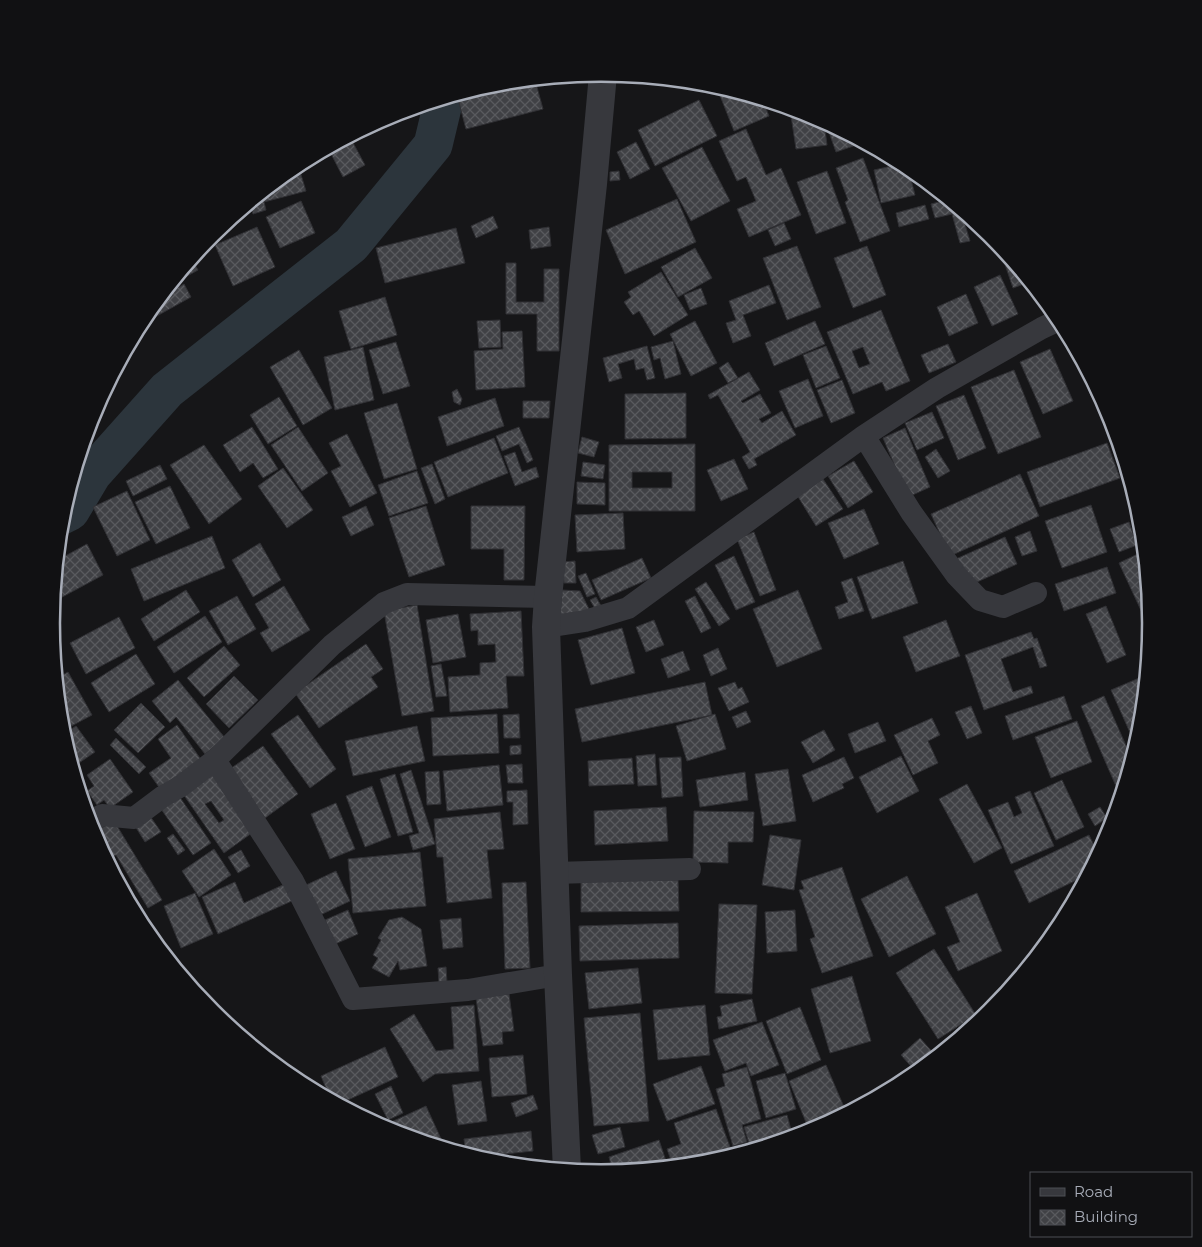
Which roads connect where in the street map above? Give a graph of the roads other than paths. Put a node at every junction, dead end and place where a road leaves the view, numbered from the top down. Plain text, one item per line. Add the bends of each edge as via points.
1 (602, 82) edge
2 (1051, 324) edge
3 (864, 436) junction
4 (1036, 593) dead end
5 (548, 597) junction
6 (546, 627) junction
7 (215, 760) junction
8 (96, 818) edge
9 (690, 870) dead end
10 (555, 873) junction
11 (558, 975) junction
12 (567, 1163) edge

1 - 5 street
2 - 3 street via 937,388
3 - 4 street via 911,512 957,576 980,600 1003,606
3 - 6 street via 628,608 586,621
5 - 6 street
5 - 7 street via 407,594 384,603 332,645
6 - 10 street
7 - 8 street via 134,818 102,815
7 - 11 street via 293,881 353,999 468,990
9 - 10 street
10 - 11 street
11 - 12 street

